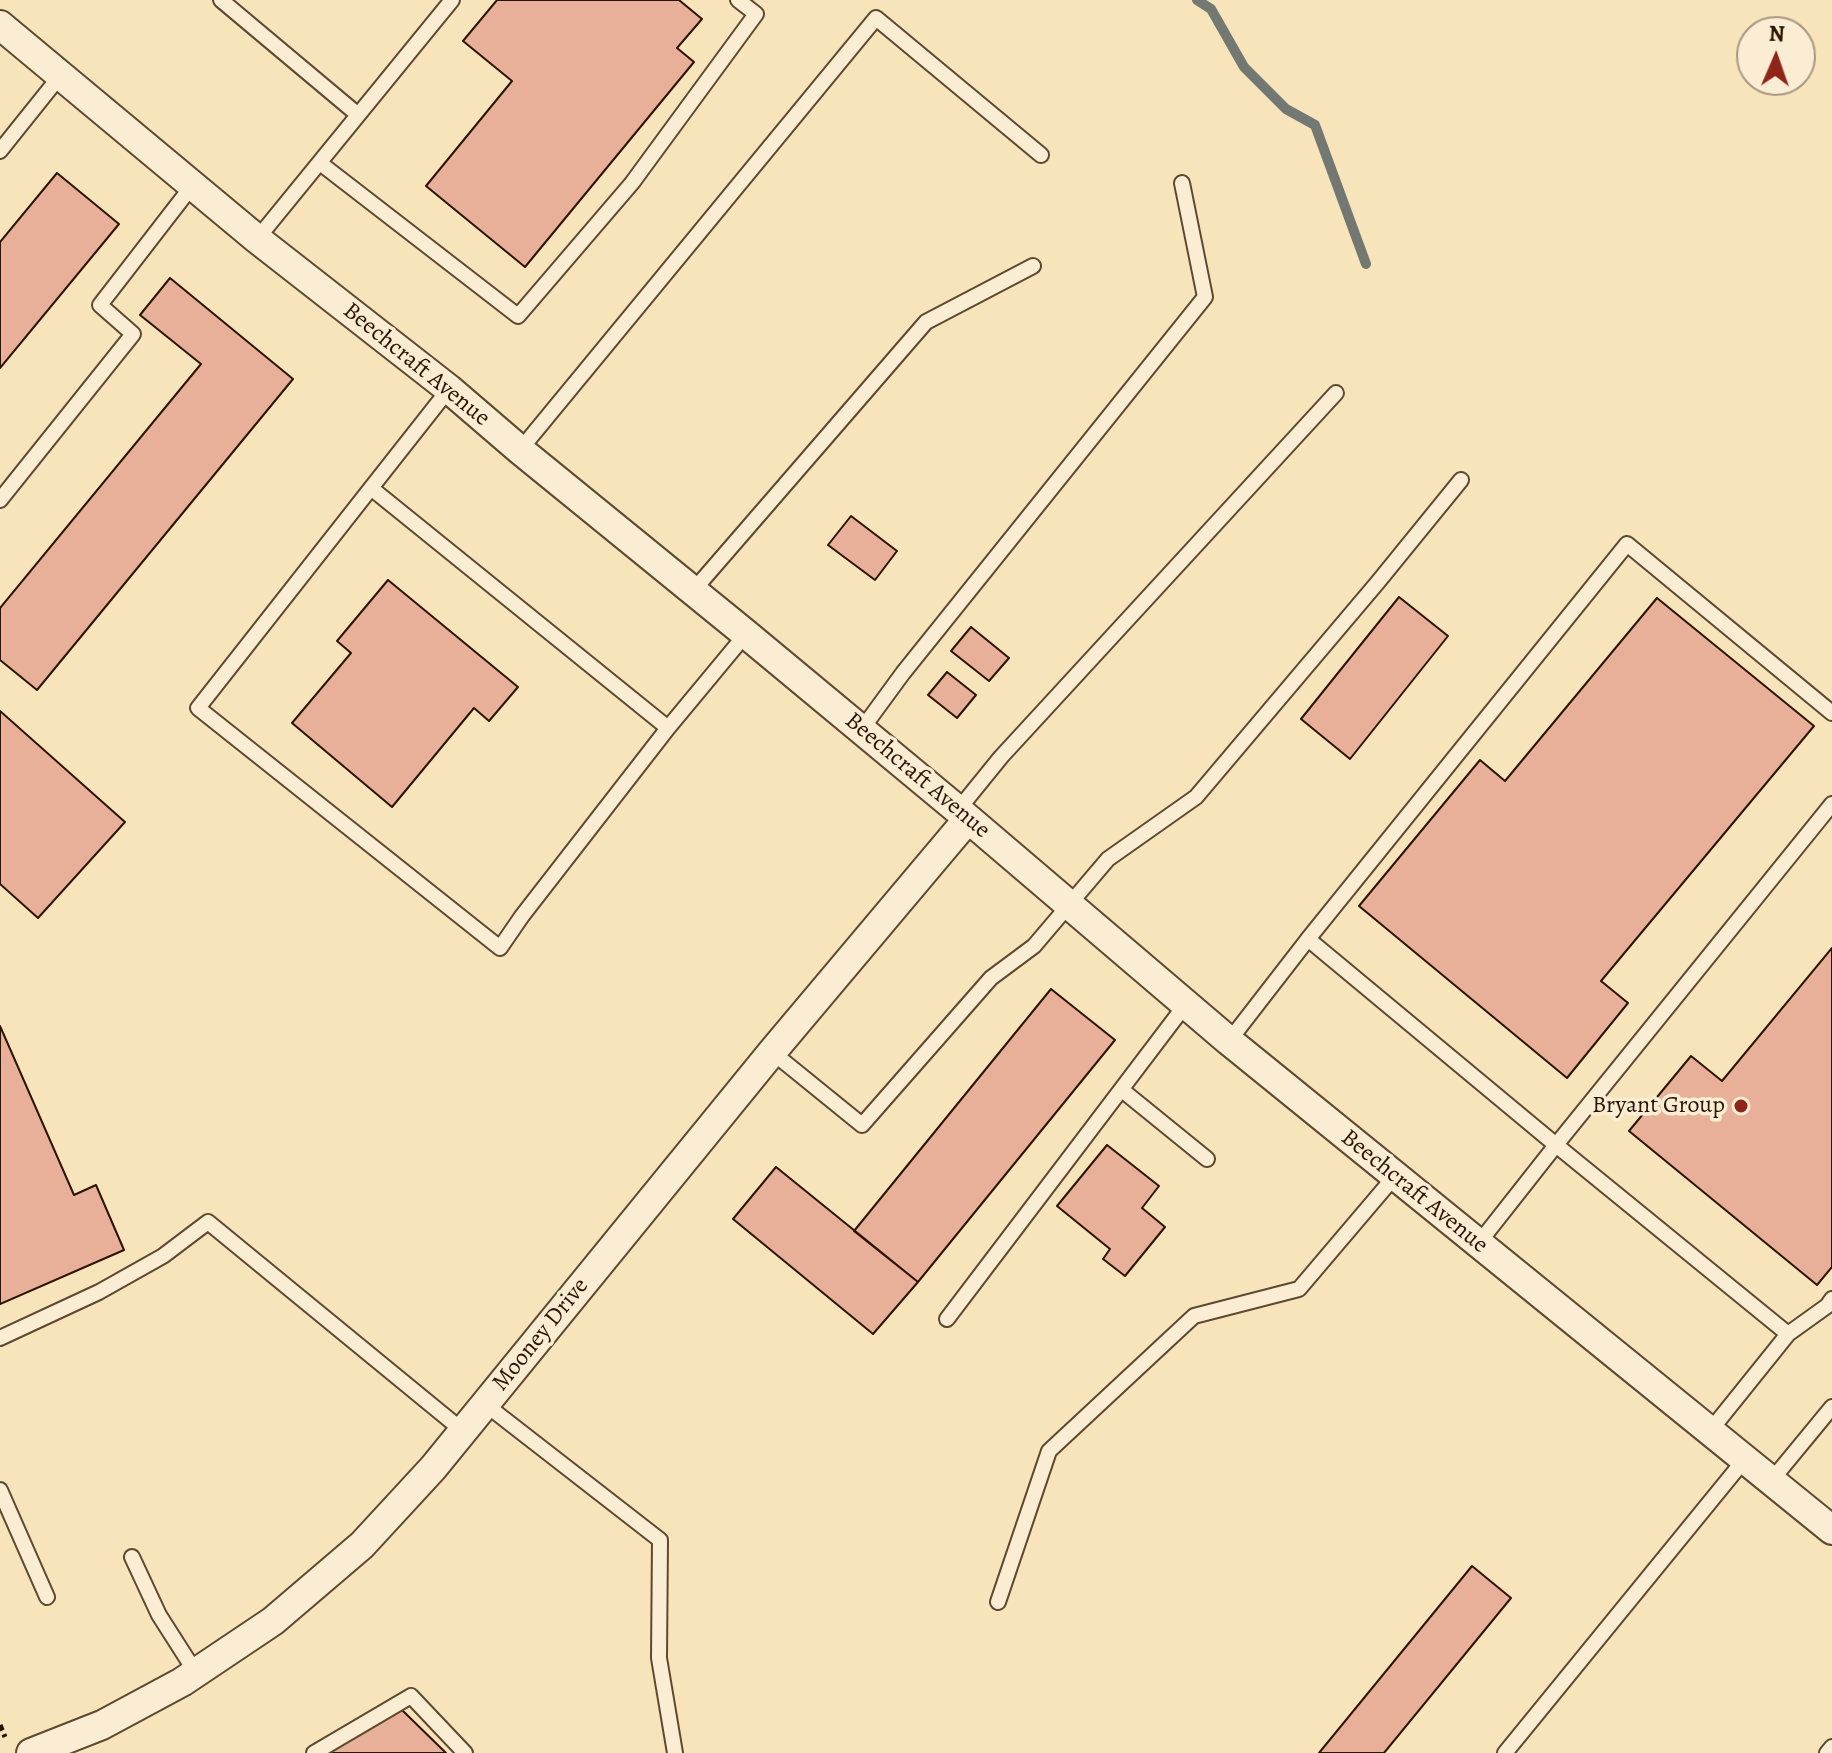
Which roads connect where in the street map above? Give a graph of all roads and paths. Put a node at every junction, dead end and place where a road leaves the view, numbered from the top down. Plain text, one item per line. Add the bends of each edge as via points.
1 (221, 0) edge
2 (452, 0) edge
3 (738, 0) edge
4 (0, 25) edge
5 (60, 76) junction
6 (357, 114) junction
7 (0, 151) edge
8 (1041, 155) dead end
9 (320, 163) junction
10 (1182, 183) dead end
11 (192, 186) junction
12 (257, 239) junction
13 (1033, 266) dead end
14 (449, 389) junction
15 (1336, 393) dead end
16 (520, 450) junction
17 (1461, 480) dead end
18 (371, 488) junction
19 (0, 500) edge
20 (693, 591) junction
21 (746, 634) junction
22 (1832, 713) edge
23 (668, 728) junction
24 (862, 729) junction
25 (1832, 804) edge
26 (963, 814) junction
27 (1069, 904) junction
28 (1308, 939) junction
29 (1186, 1004) junction
30 (1229, 1041) junction
31 (772, 1052) junction
32 (1122, 1090) junction
33 (1556, 1145) junction
34 (1207, 1159) dead end
35 (1395, 1176) junction
36 (1478, 1244) junction
37 (1832, 1299) edge
38 (947, 1319) dead end
39 (1788, 1334) junction
40 (0, 1338) edge
41 (485, 1404) junction
42 (1832, 1407) edge
43 (463, 1431) junction
44 (1710, 1431) junction
45 (1745, 1459) junction
46 (1771, 1481) junction
47 (0, 1490) edge
48 (1832, 1530) edge
49 (132, 1557) dead end
50 (47, 1597) dead end
51 (998, 1602) dead end
52 (196, 1673) junction
53 (1832, 1747) edge
54 (31, 1753) edge
55 (314, 1753) edge
56 (465, 1753) edge
57 (675, 1753) edge
58 (1505, 1753) edge
59 (1827, 1753) edge

1 - 6 lane
2 - 6 lane
3 - 9 lane via 756,14 632,183 518,316
4 - 5 street, Beechcraft Avenue
5 - 7 lane
5 - 11 street, Beechcraft Avenue
6 - 9 lane
8 - 16 lane via 876,18
9 - 12 lane
10 - 24 lane via 1205,297
11 - 12 street, Beechcraft Avenue
11 - 19 lane via 100,305 133,334
12 - 14 street, Beechcraft Avenue
13 - 20 lane via 926,322
14 - 16 street, Beechcraft Avenue
14 - 18 lane
15 - 26 lane via 1001,757
16 - 20 street, Beechcraft Avenue
17 - 27 lane via 1196,797 1108,859
18 - 23 lane
18 - 23 lane via 198,708 500,948
20 - 21 street, Beechcraft Avenue
21 - 23 lane
21 - 24 street, Beechcraft Avenue
22 - 28 lane via 1627,544
24 - 26 street, Beechcraft Avenue
25 - 33 lane
26 - 27 street, Beechcraft Avenue
26 - 31 street, Mooney Drive
27 - 29 street, Beechcraft Avenue
27 - 31 lane via 1034,946 991,978 862,1125
28 - 30 lane
28 - 33 lane
29 - 30 street, Beechcraft Avenue
29 - 32 lane
30 - 35 street, Beechcraft Avenue
31 - 41 street, Mooney Drive
32 - 34 lane
32 - 38 lane
33 - 36 lane
33 - 39 lane
35 - 36 street, Beechcraft Avenue
35 - 51 lane via 1299,1289 1194,1316 1049,1451
36 - 44 street, Beechcraft Avenue
37 - 39 lane
39 - 44 lane
40 - 43 lane via 99,1292 163,1256 208,1222
41 - 43 street, Mooney Drive
41 - 57 lane via 660,1540 659,1658
42 - 46 lane
43 - 52 street, Mooney Drive via 362,1545 273,1621
44 - 45 street, Beechcraft Avenue
45 - 46 street, Beechcraft Avenue
45 - 58 lane
46 - 48 street, Beechcraft Avenue
47 - 50 lane
49 - 52 lane via 159,1615
52 - 54 street, Mooney Drive via 102,1725
53 - 59 lane
55 - 56 lane via 411,1696

